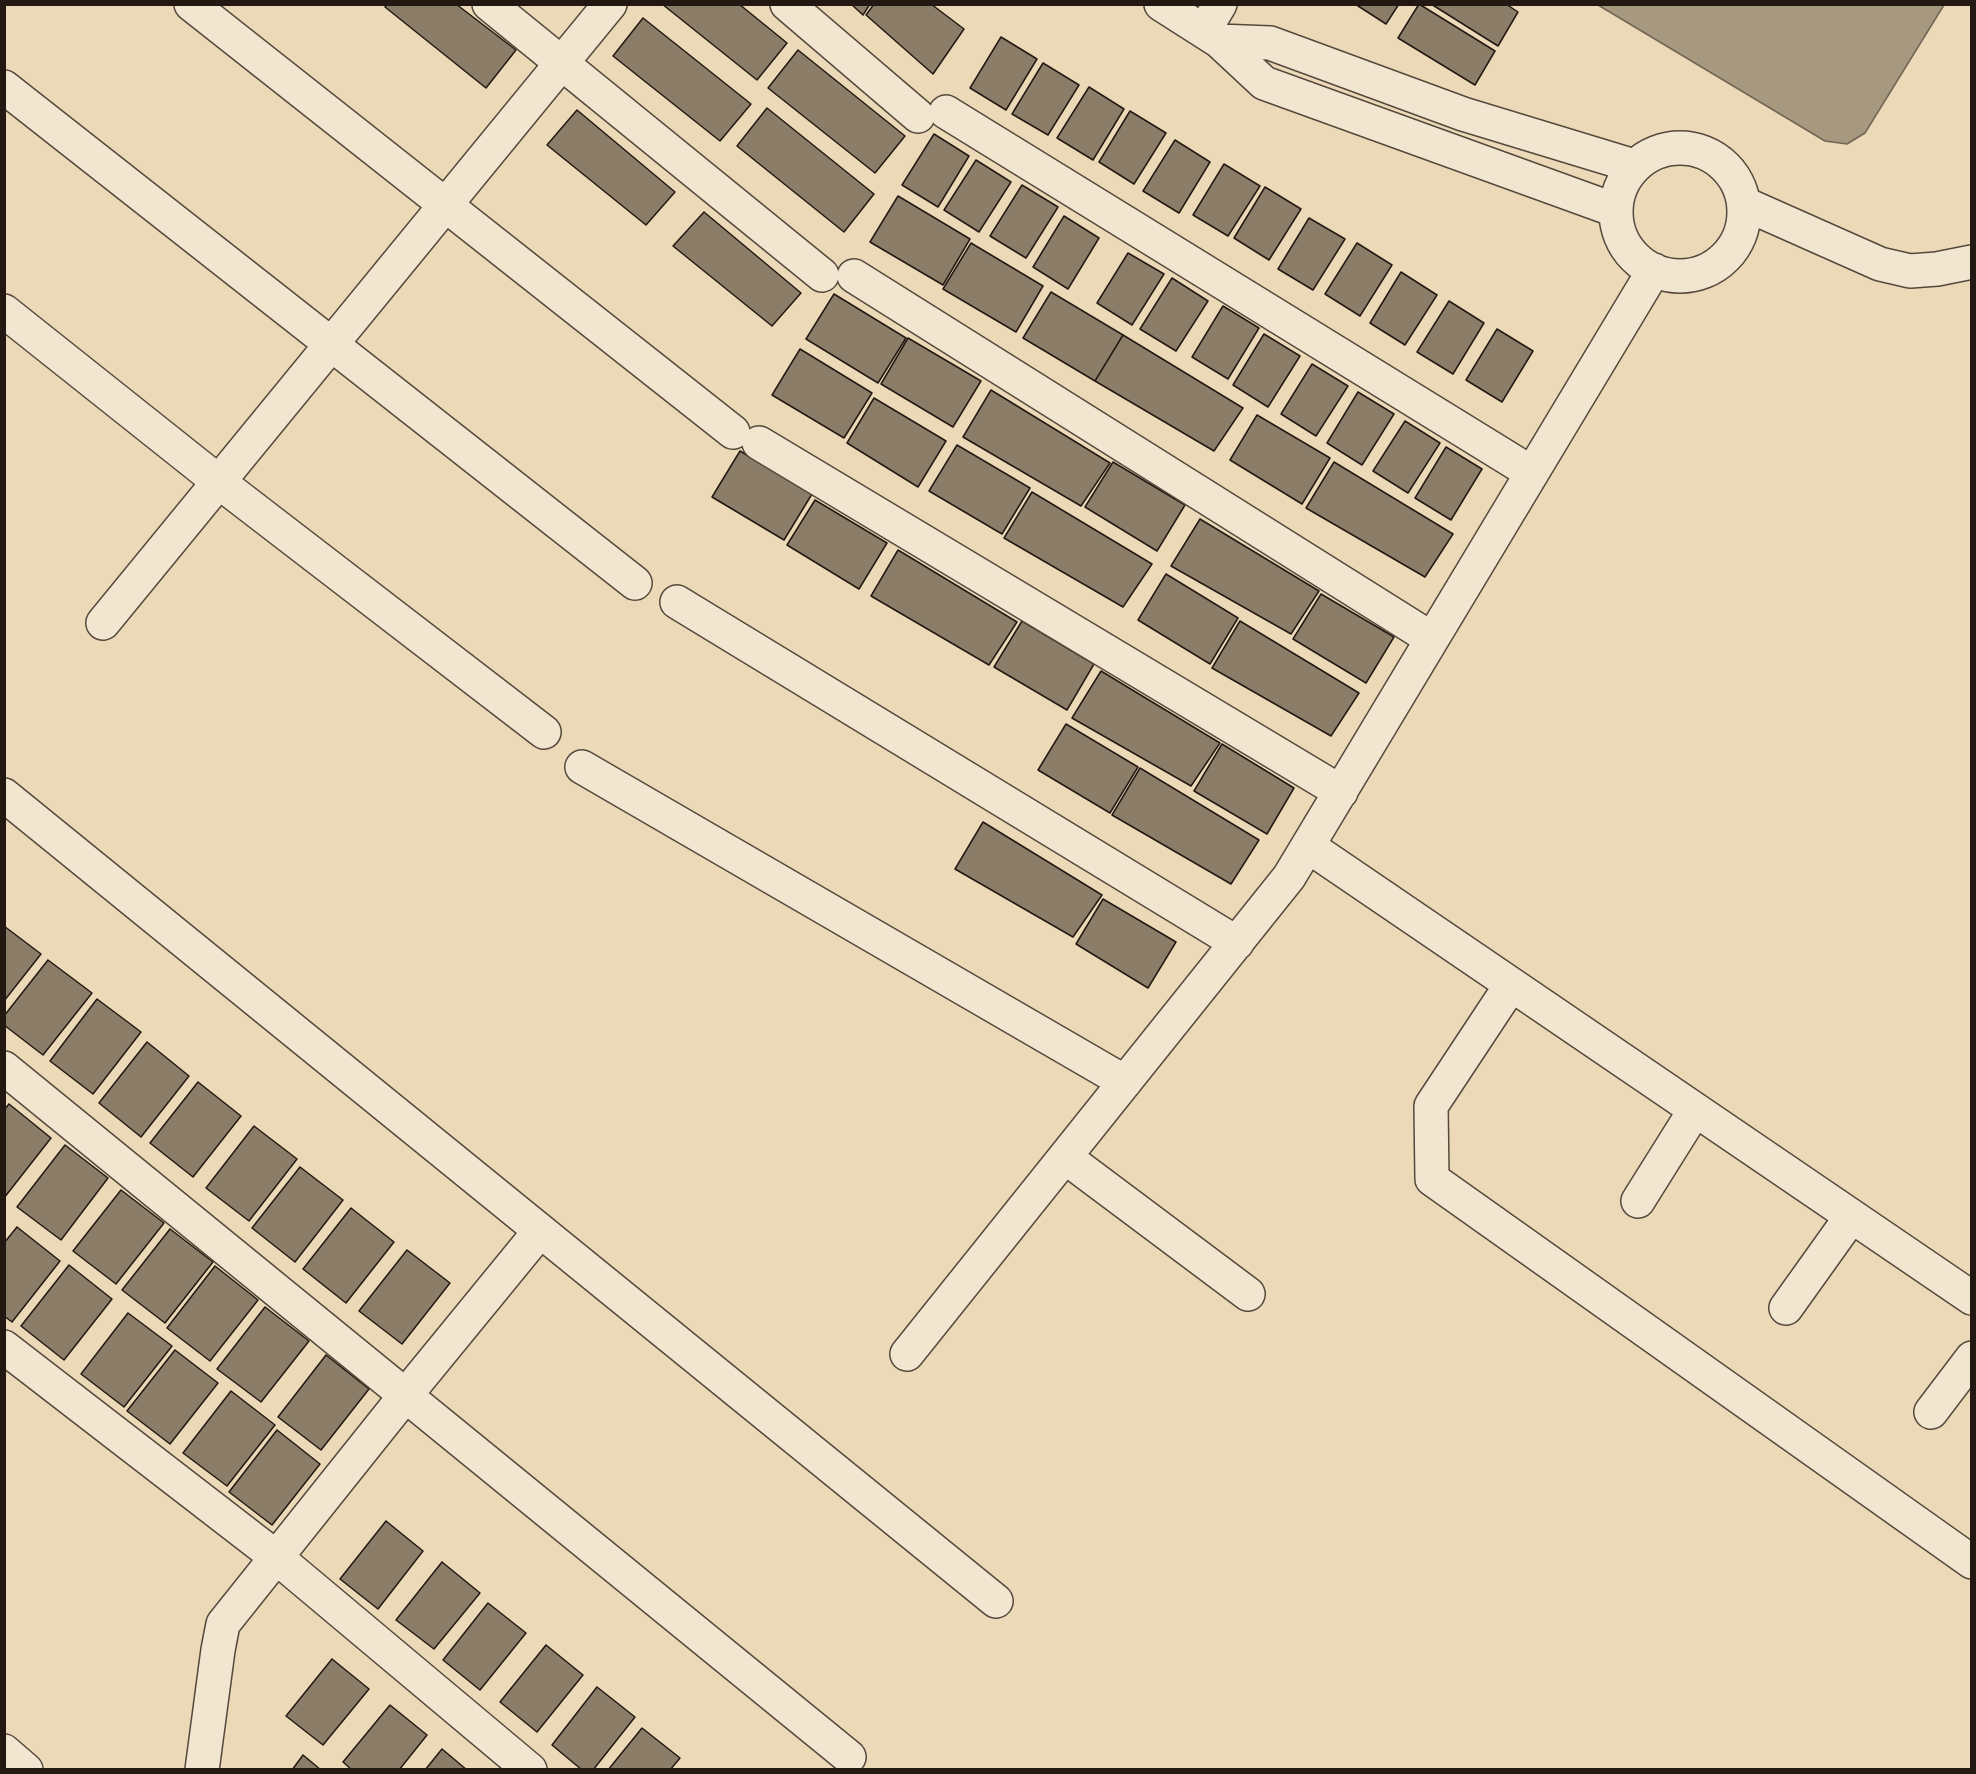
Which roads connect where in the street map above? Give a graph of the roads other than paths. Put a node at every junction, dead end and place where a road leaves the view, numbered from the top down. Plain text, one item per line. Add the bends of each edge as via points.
1 (191, 4) edge
2 (489, 4) edge
3 (610, 4) edge
4 (787, 4) edge
5 (1161, 4) edge
6 (1214, 25) edge
7 (562, 64) junction
8 (4, 87) edge
9 (1463, 114) junction
10 (1450, 150) junction
11 (1634, 166) junction
12 (1745, 204) junction
13 (446, 205) junction
14 (1615, 210) junction
15 (1971, 262) edge
16 (1654, 270) junction
17 (822, 275) dead end
18 (854, 276) dead end
19 (4, 311) edge
20 (331, 345) junction
21 (1532, 473) junction
22 (219, 482) junction
23 (635, 584) dead end
24 (677, 602) dead end
25 (103, 623) dead end
26 (1432, 639) junction
27 (544, 732) dead end
28 (582, 767) dead end
29 (1341, 792) junction
30 (4, 795) edge
31 (1308, 846) junction
32 (1237, 942) junction
33 (1511, 985) junction
34 (4, 1068) edge
35 (1125, 1082) junction
36 (1695, 1110) junction
37 (1065, 1157) junction
38 (1638, 1201) dead end
39 (1851, 1217) junction
40 (540, 1231) junction
41 (1248, 1294) dead end
42 (1971, 1298) edge
43 (1786, 1308) dead end
44 (4, 1347) edge
45 (907, 1354) dead end
46 (1971, 1358) edge
47 (405, 1396) junction
48 (1931, 1412) dead end
49 (276, 1557) junction
50 (1971, 1562) edge
51 (996, 1601) dead end
52 (4, 1751) edge
53 (849, 1757) dead end
54 (26, 1770) edge
55 (202, 1770) edge
56 (530, 1770) edge

1 - 13 street
2 - 7 street
3 - 7 street
4 - 21 street via 932,114
5 - 6 street
6 - 9 street
6 - 10 street via 1264,83
7 - 13 street
7 - 17 street
8 - 20 street
9 - 10 street
9 - 11 street
10 - 14 street
11 - 12 street via 1658,151 1687,147 1715,156 1735,177
11 - 14 street via 1617,194
12 - 15 street via 1880,264 1910,271
12 - 16 street via 1742,230 1730,254 1709,270 1683,276
13 - 20 street
13 - 29 street via 746,437
14 - 16 street via 1620,236 1635,258
16 - 21 street
18 - 26 street
19 - 22 street
20 - 22 street
20 - 23 street
21 - 26 street
22 - 25 street
22 - 27 street
24 - 32 street
26 - 29 street
28 - 35 street
29 - 31 street
30 - 40 street
31 - 32 street via 1289,877
31 - 33 street
32 - 35 street
33 - 36 street
33 - 50 street via 1431,1106 1432,1179
34 - 47 street
35 - 37 street
36 - 38 street
36 - 39 street
37 - 41 street
37 - 45 street
39 - 42 street
39 - 43 street
40 - 47 street
40 - 51 street
44 - 49 street
46 - 48 street
47 - 49 street
47 - 53 street
49 - 55 street via 223,1624
49 - 56 street
52 - 54 street

